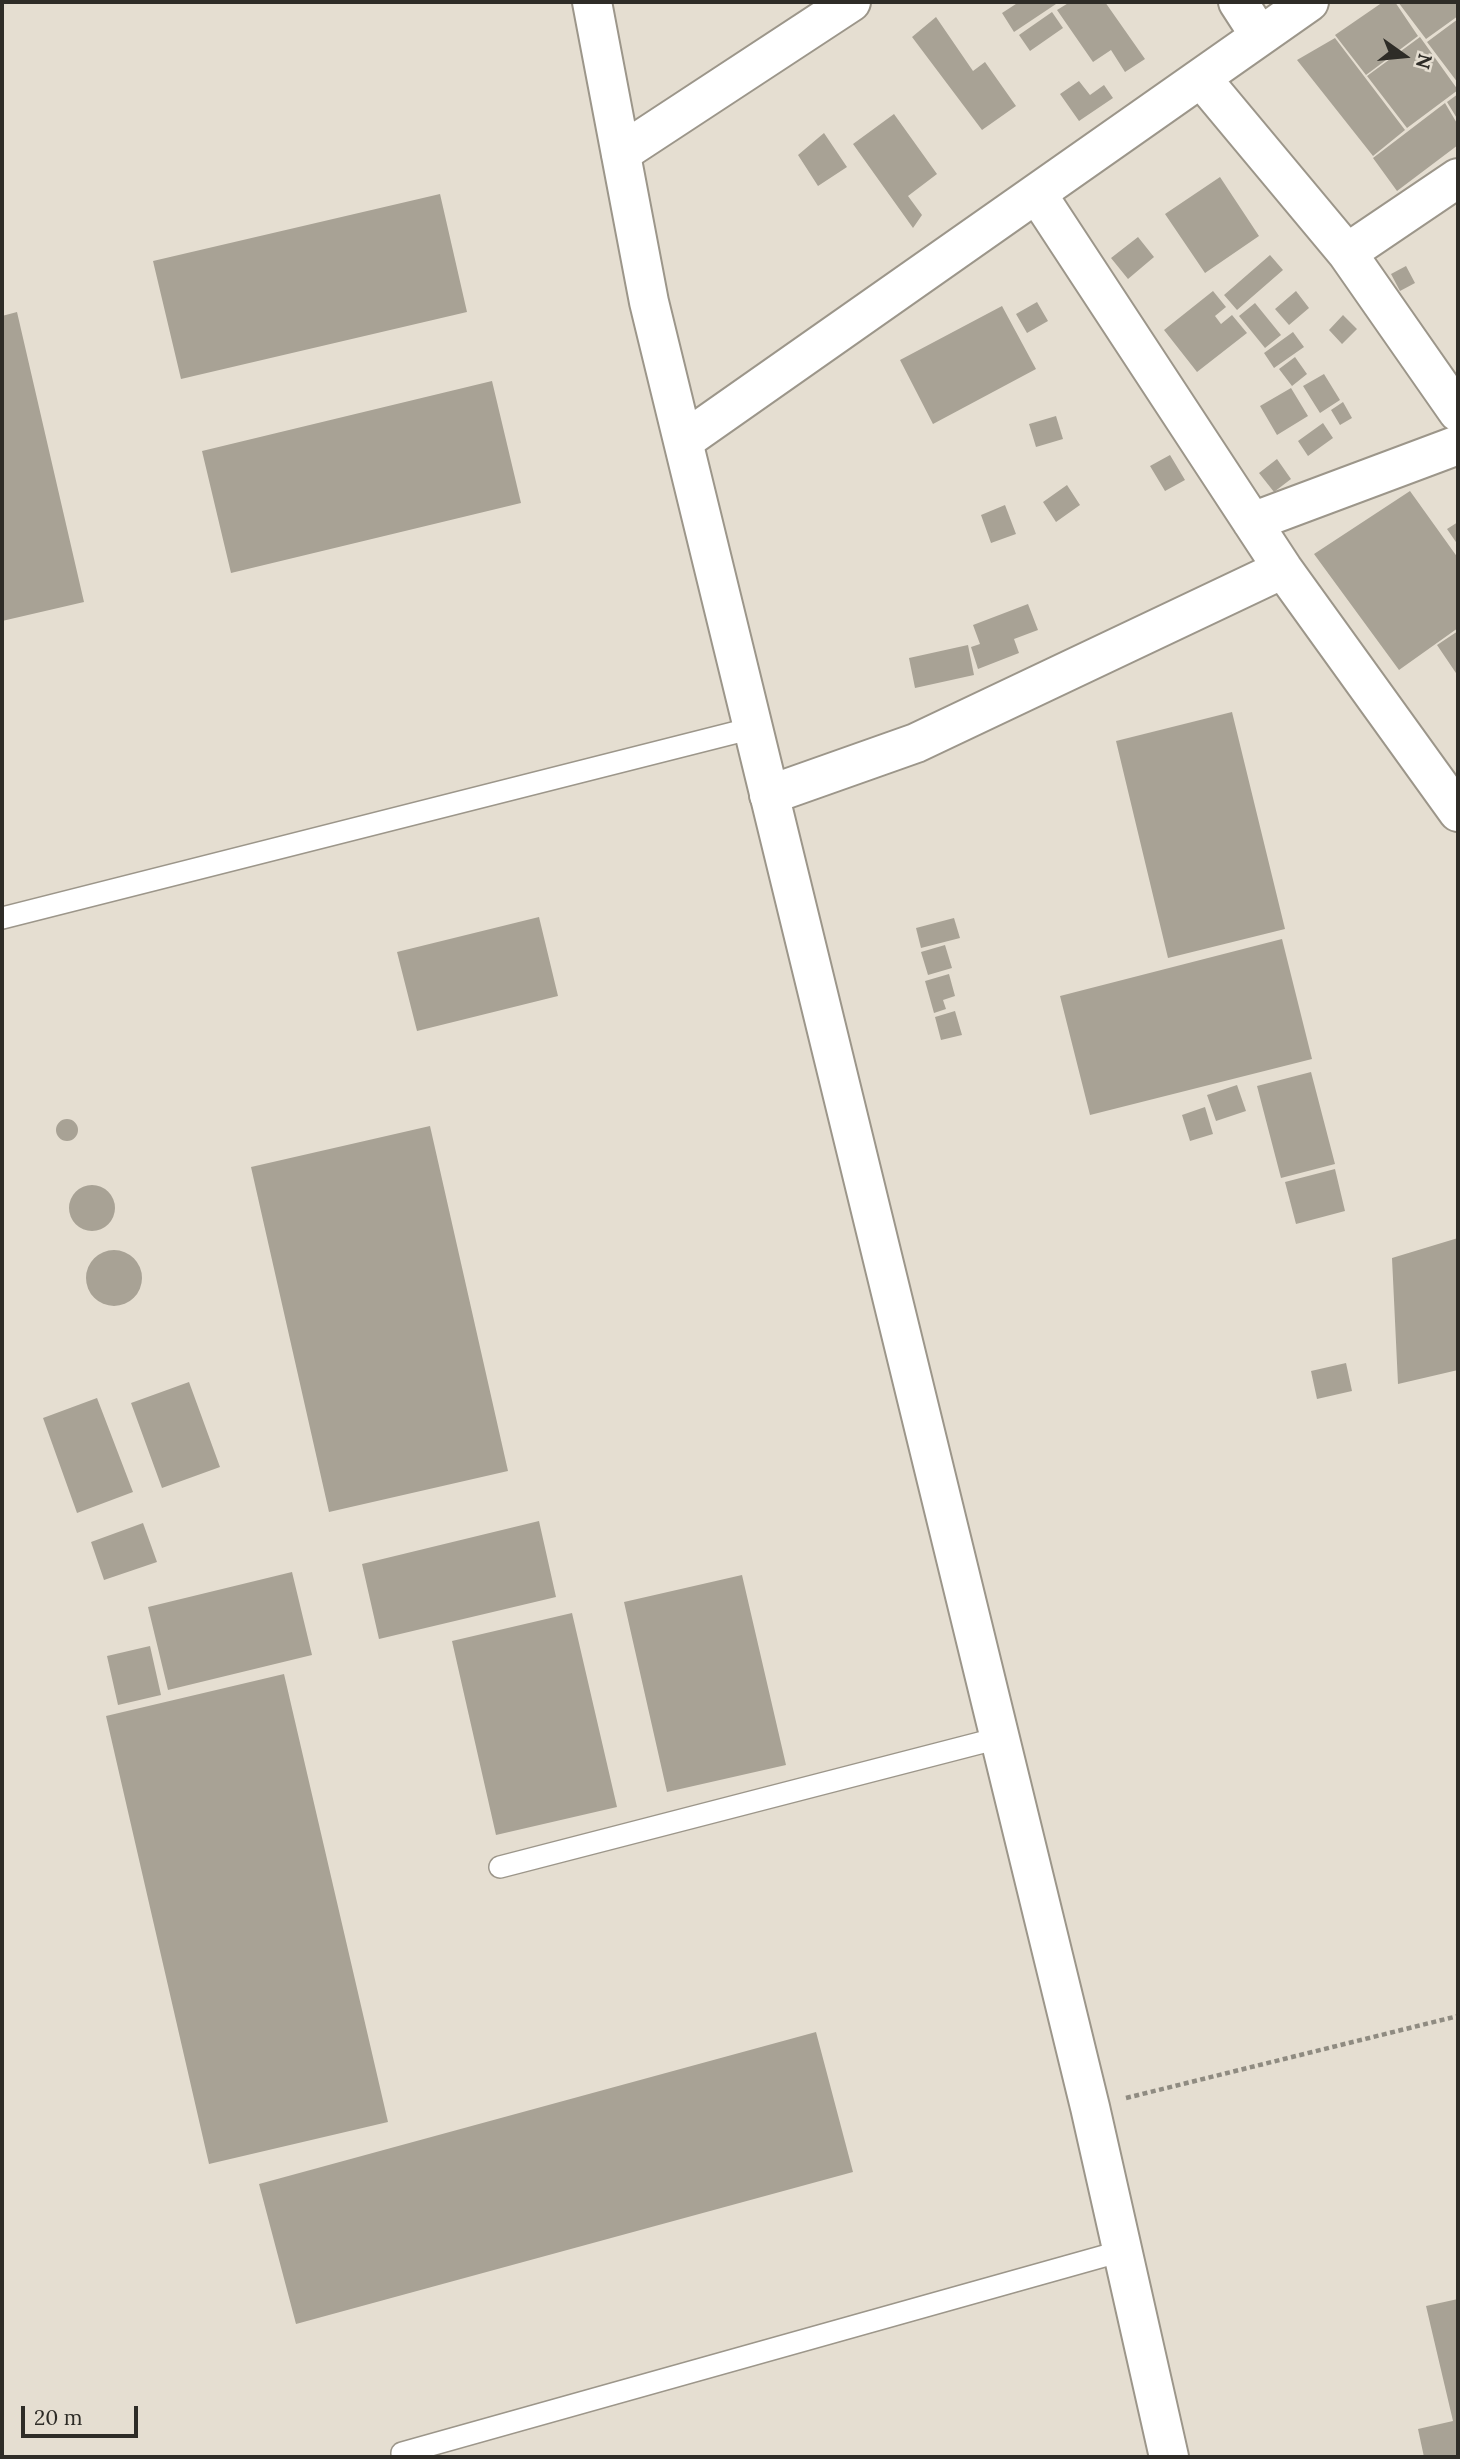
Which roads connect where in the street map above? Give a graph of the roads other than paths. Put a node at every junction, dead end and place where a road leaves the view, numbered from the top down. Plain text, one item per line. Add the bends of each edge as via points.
1 (592, 2) edge
2 (851, 2) edge
3 (1238, 2) edge
4 (1309, 2) edge
5 (1260, 36) junction
6 (1201, 78) junction
7 (621, 153) junction
8 (1458, 178) edge
9 (1037, 194) junction
10 (1347, 253) junction
11 (1458, 412) edge
12 (685, 440) junction
13 (1458, 445) edge
14 (1252, 522) junction
15 (1283, 569) junction
16 (752, 728) junction
17 (769, 795) junction
18 (1458, 812) edge
19 (2, 918) edge
20 (999, 1738) junction
21 (500, 1867) dead end
22 (1122, 2251) junction
23 (402, 2453) dead end
24 (1169, 2457) edge

1 - 7 street
2 - 7 street
3 - 5 street
4 - 5 street
5 - 6 street
6 - 9 street
6 - 10 street
7 - 12 street via 649,302
8 - 10 street
9 - 12 street
9 - 14 street
10 - 11 street
12 - 16 street
13 - 14 street
14 - 15 street
15 - 17 street via 916,743
15 - 18 street
16 - 17 street
16 - 19 lane
17 - 20 street
20 - 21 lane
20 - 22 street
22 - 23 lane
22 - 24 street

